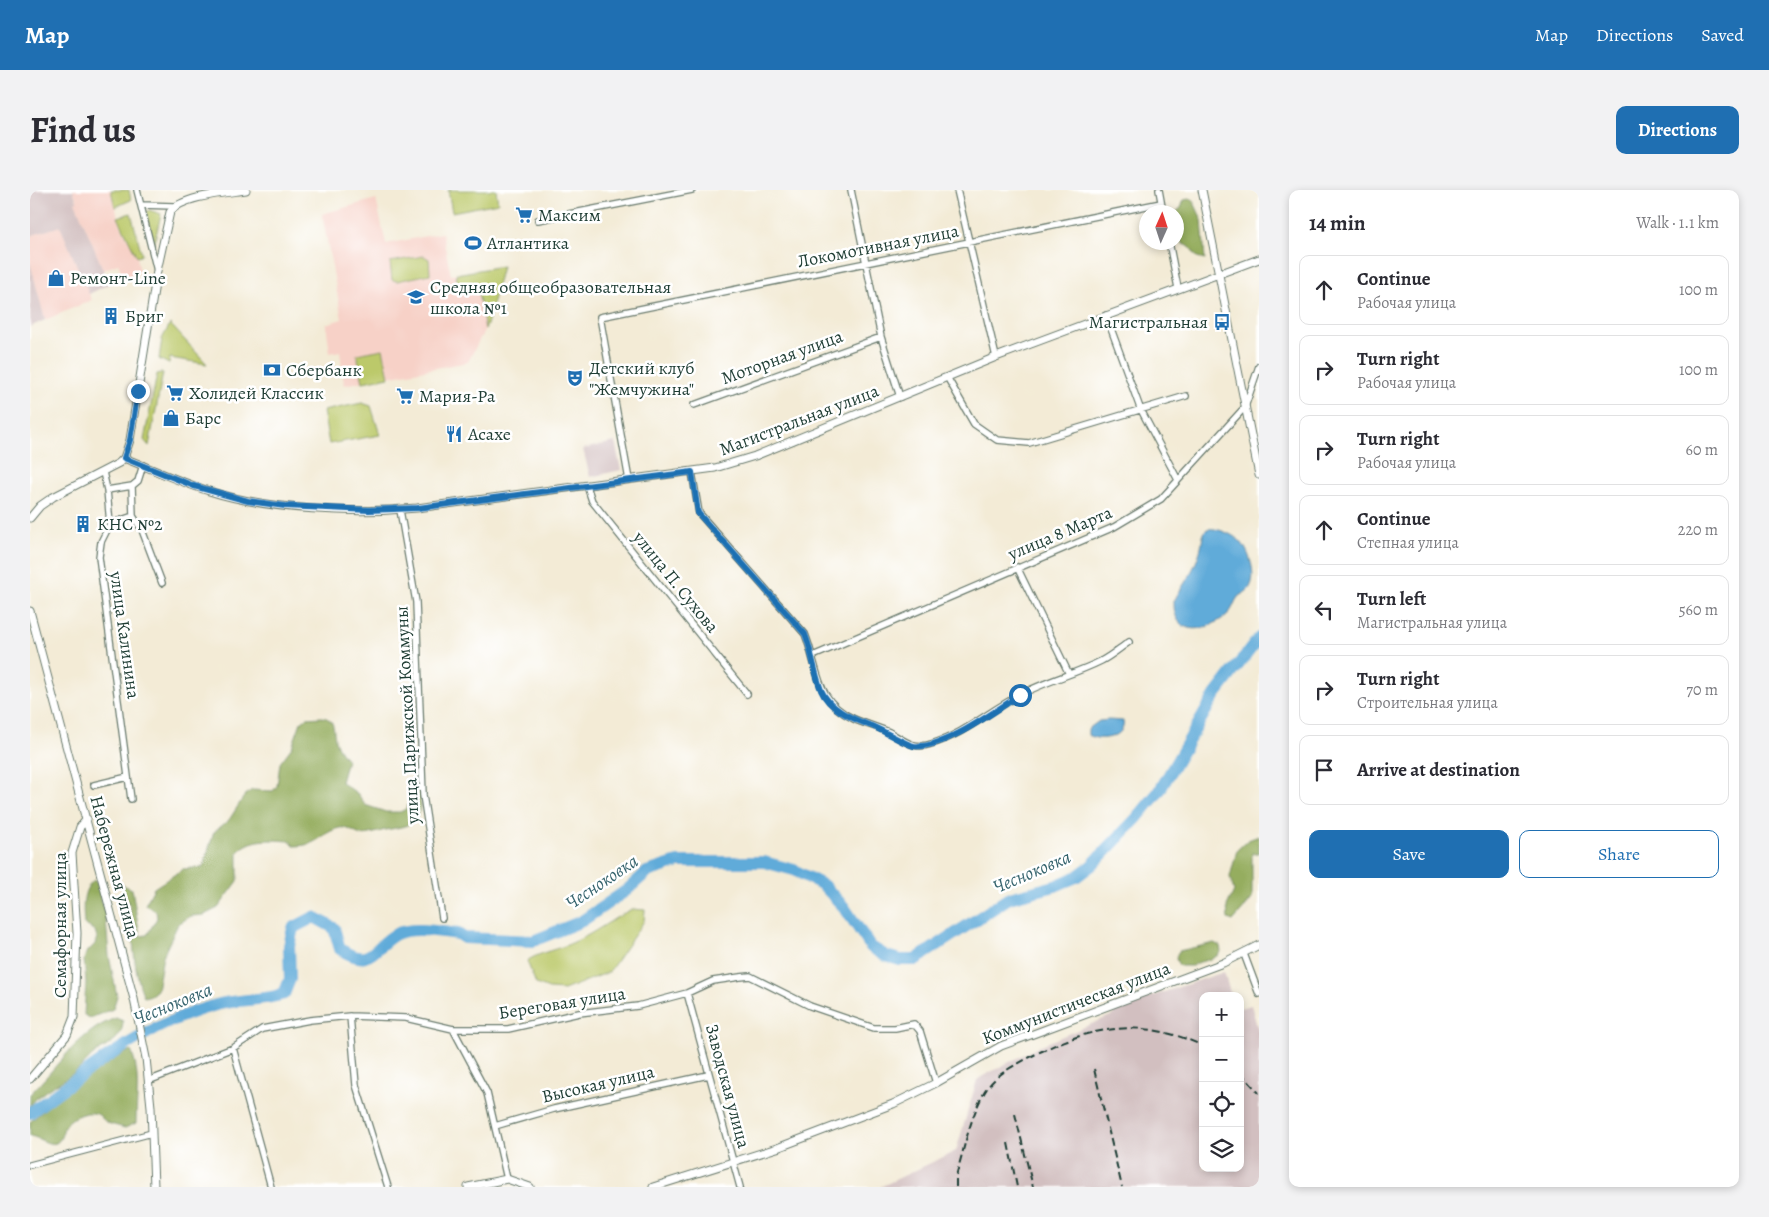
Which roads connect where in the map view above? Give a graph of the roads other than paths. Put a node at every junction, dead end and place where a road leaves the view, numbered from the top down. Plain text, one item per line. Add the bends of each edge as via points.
1 (137, 190) edge
2 (246, 190) edge
3 (692, 190) edge
4 (851, 190) edge
5 (957, 190) edge
6 (1159, 190) edge
7 (1202, 190) edge
8 (1161, 203) joint
9 (141, 205) junction
10 (174, 206) junction
11 (538, 220) dead end
12 (968, 244) junction
13 (1171, 250) edge
14 (1259, 259) edge
15 (868, 262) junction
16 (157, 270) junction
17 (1218, 272) junction
18 (1178, 288) junction
19 (1106, 315) junction
20 (881, 337) junction
21 (996, 357) junction
22 (1259, 366) edge
23 (947, 377) junction
24 (1186, 396) dead end
25 (900, 397) junction
26 (694, 405) dead end
27 (1245, 407) junction
28 (1140, 408) junction
29 (124, 458) junction
30 (143, 465) junction
31 (103, 472) junction
32 (692, 472) junction
33 (1259, 475) edge
34 (629, 480) junction
35 (1178, 480) junction
36 (132, 486) junction
37 (587, 486) junction
38 (107, 490) junction
39 (400, 510) junction
40 (133, 516) junction
41 (30, 518) edge
42 (110, 524) junction
43 (1017, 567) junction
44 (162, 583) dead end
45 (30, 611) edge
46 (1129, 642) dead end
47 (813, 656) junction
48 (1069, 674) junction
49 (747, 694) dead end
50 (128, 777) junction
51 (94, 785) dead end
52 (131, 799) dead end
53 (87, 819) junction
54 (442, 918) dead end
55 (1259, 945) edge
56 (1244, 954) junction
57 (687, 993) junction
58 (1259, 994) edge
59 (350, 1016) junction
60 (453, 1029) junction
61 (234, 1048) junction
62 (708, 1076) junction
63 (30, 1079) edge
64 (148, 1081) junction
65 (936, 1084) junction
66 (495, 1126) junction
67 (152, 1133) junction
68 (733, 1162) junction
69 (30, 1165) edge
70 (507, 1179) junction
71 (154, 1187) edge
72 (271, 1187) edge
73 (388, 1187) edge
74 (468, 1187) edge
75 (530, 1187) edge
76 (653, 1187) edge
77 (740, 1187) edge

1 - 9 street
2 - 10 street
3 - 11 street
4 - 15 street
5 - 12 street
6 - 8 street
7 - 17 street
8 - 12 street, Локомотивная улица
9 - 10 street
9 - 16 street
10 - 16 street via 166,224
12 - 15 street, Локомотивная улица
12 - 21 street
13 - 18 street
14 - 17 street, Магистральная улица
15 - 20 street
15 - 34 street, Локомотивная улица via 600,317
16 - 29 street via 130,440
17 - 18 street, Магистральная улица
17 - 27 street
18 - 19 street, Магистральная улица
19 - 21 street, Магистральная улица
19 - 28 street
20 - 25 street
20 - 26 street, Моторная улица
21 - 23 street, Магистральная улица
22 - 27 street, улица 8 Марта
23 - 25 street, Магистральная улица
23 - 28 street via 974,424 997,440 1029,443
24 - 28 street
25 - 32 street, Магистральная улица via 755,456
27 - 33 street
27 - 35 street, улица 8 Марта
28 - 35 street
29 - 30 street, Магистральная улица
29 - 31 street
30 - 36 street via 138,481
30 - 39 street, Магистральная улица via 194,486 248,501 285,506
31 - 38 street
31 - 41 street via 52,497
32 - 34 street, Магистральная улица
32 - 47 street via 698,513 805,634
34 - 37 street, Магистральная улица
35 - 43 street, улица 8 Марта via 1162,499 1114,527
36 - 38 street
36 - 40 street
37 - 39 street, Магистральная улица
37 - 49 street, улица П. Сухова via 592,501
38 - 42 street
39 - 54 street, улица Парижской Коммуны via 416,602 423,795
40 - 42 street
40 - 44 street via 142,530
42 - 50 street, улица Калинина via 101,542 99,557
43 - 47 street, улица 8 Марта
43 - 48 street
45 - 53 street, Набережная улица
46 - 48 street via 1102,660
47 - 48 street via 822,690 834,708 914,746 929,745 964,730 1020,695
50 - 51 street
50 - 52 street, улица Калинина
53 - 63 street, Семафорная улица via 72,853 77,933 74,1017 67,1035
53 - 64 street, Набережная улица via 134,999
55 - 56 street, Коммунистическая улица
56 - 58 street
56 - 65 street, Коммунистическая улица via 1001,1046
57 - 60 street, Береговая улица via 638,1006 578,1012 508,1029
57 - 62 street, Заводская улица
57 - 65 street, Береговая улица via 713,982 750,976 810,1006 874,1028 914,1024 920,1031
59 - 60 street, Береговая улица via 406,1018
59 - 61 street, Береговая улица via 262,1029
59 - 73 street via 356,1085
60 - 66 street via 484,1087
61 - 64 street, Береговая улица
61 - 72 street
62 - 66 street, Высокая улица via 554,1109
62 - 68 street, Заводская улица
64 - 67 street, Набережная улица
65 - 68 street, Коммунистическая улица via 854,1119
66 - 70 street
67 - 69 street
67 - 71 street, Набережная улица
68 - 76 street, Коммунистическая улица
68 - 77 street, Заводская улица
70 - 74 street
70 - 75 street

